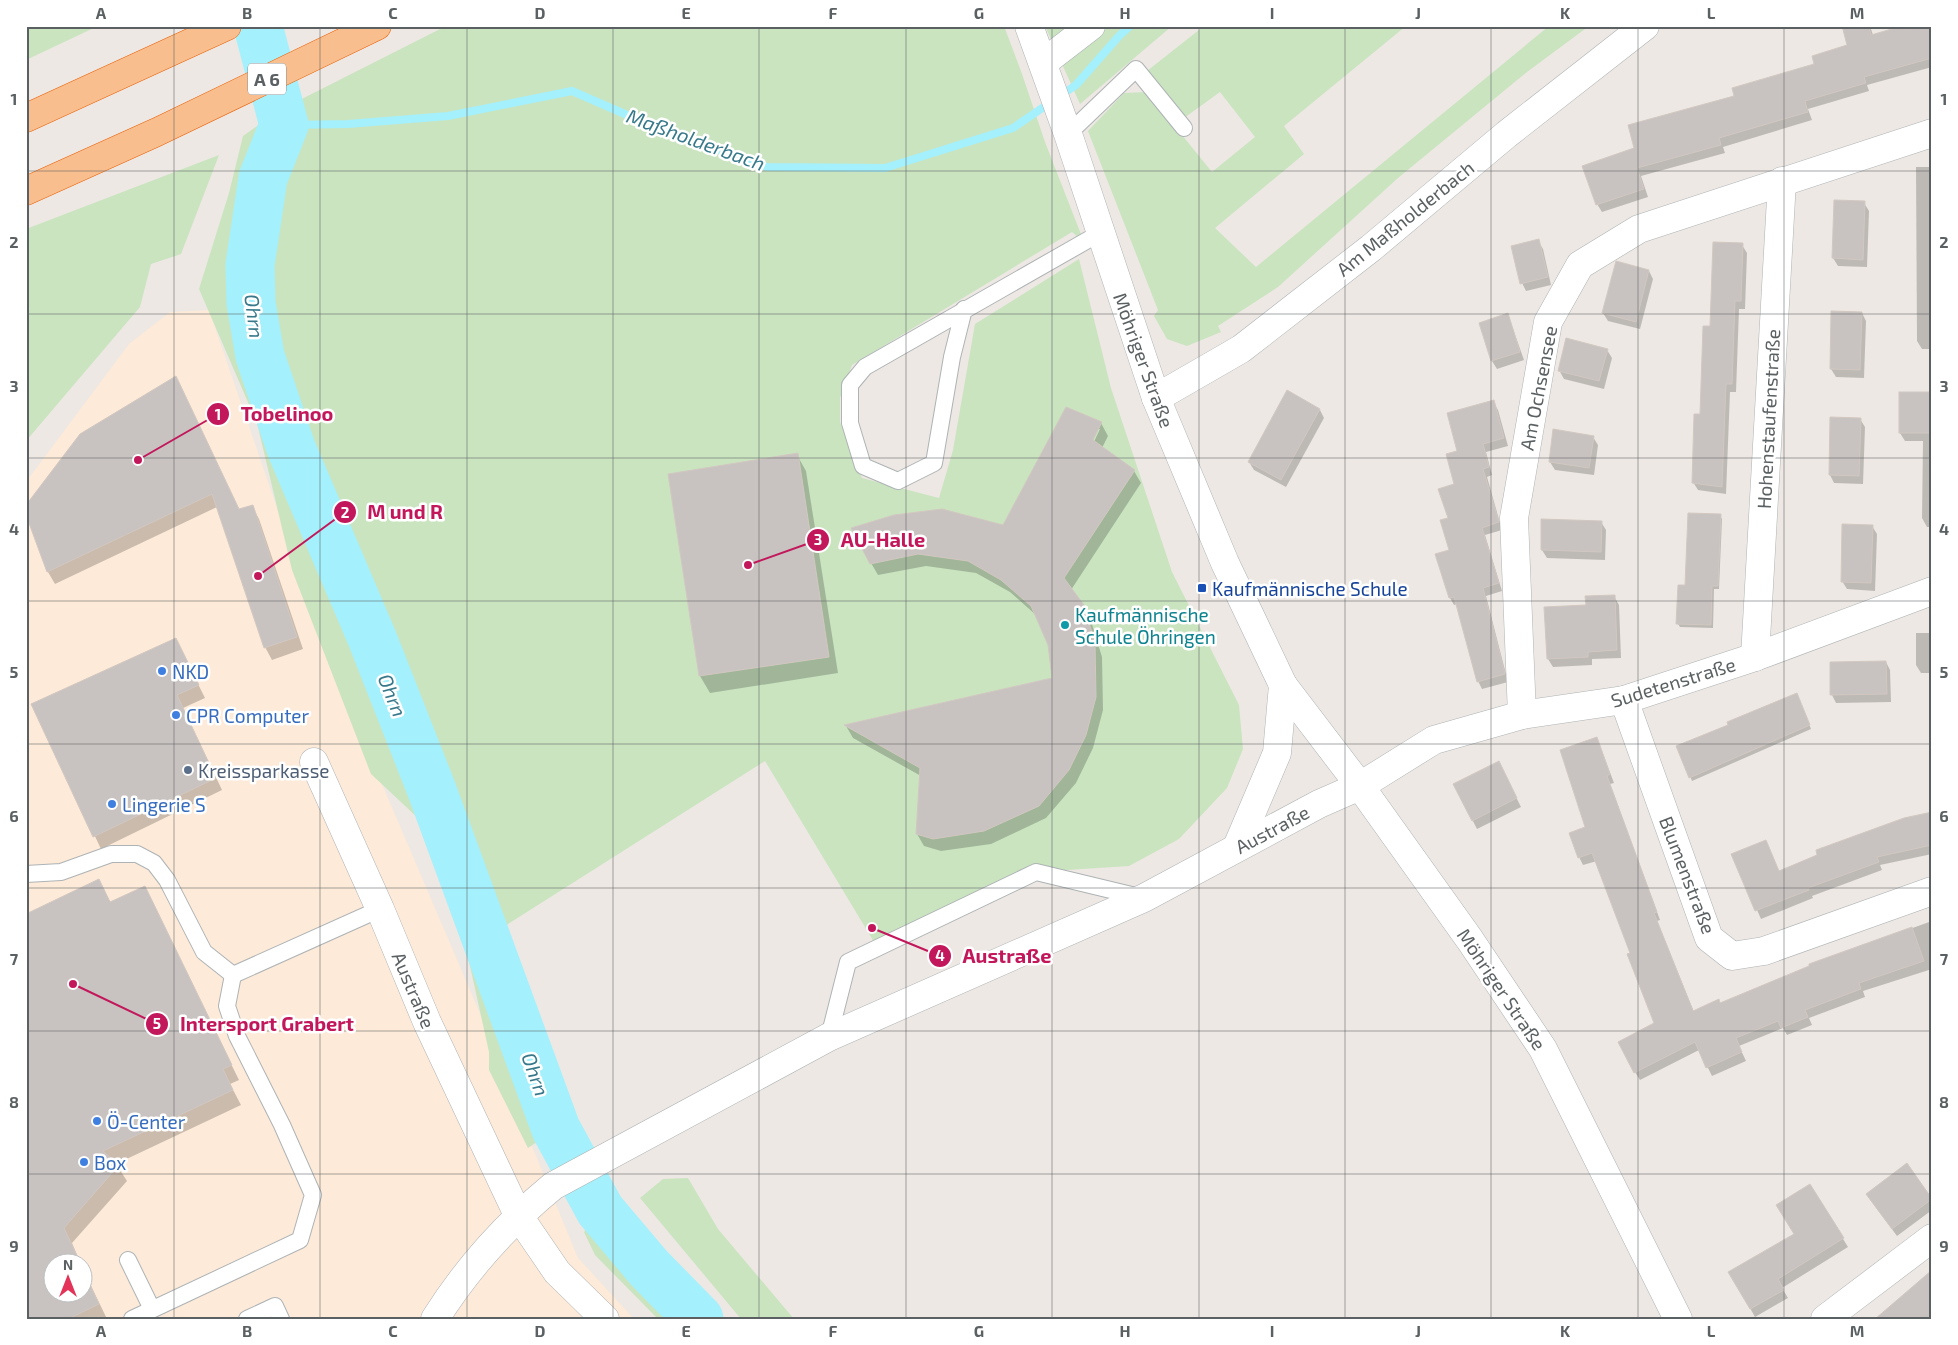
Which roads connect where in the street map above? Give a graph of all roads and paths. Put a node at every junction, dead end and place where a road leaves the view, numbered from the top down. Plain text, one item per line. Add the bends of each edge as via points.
1 (227, 26) edge
2 (377, 26) edge
3 (1029, 26) edge
4 (1091, 26) edge
5 (1645, 26) edge
6 (1043, 63) junction
7 (26, 118) edge
8 (1184, 128) dead end
9 (1932, 133) edge
10 (1068, 134) junction
11 (1782, 180) junction
12 (26, 192) edge
13 (1100, 233) junction
14 (964, 309) junction
15 (1156, 398) junction
16 (1932, 591) edge
17 (1755, 658) junction
18 (1283, 685) junction
19 (1624, 700) junction
20 (1522, 715) junction
21 (314, 762) dead end
22 (1360, 786) junction
23 (1237, 847) junction
24 (26, 874) edge
25 (1932, 891) edge
26 (1144, 898) junction
27 (380, 909) junction
28 (233, 975) junction
29 (829, 1037) junction
30 (518, 1215) junction
31 (1932, 1238) edge
32 (128, 1260) dead end
33 (152, 1309) junction
34 (1846, 1309) edge
35 (132, 1319) edge
36 (247, 1319) edge
37 (281, 1319) edge
38 (435, 1319) edge
39 (605, 1319) edge
40 (1678, 1319) edge
41 (1825, 1319) edge

1 - 7 highway
2 - 12 highway, A 6
3 - 6 street, Möhriger Straße
4 - 6 street
5 - 15 street, Am Maßholderbach via 1507,134 1371,248 1241,348
6 - 10 street, Möhriger Straße
8 - 10 lane via 1136,69
9 - 11 street, Am Ochsensee
10 - 13 street, Möhriger Straße
11 - 17 street, Hohenstaufenstraße
11 - 20 street, Am Ochsensee via 1638,229 1580,265 1548,322 1514,518
13 - 14 lane
13 - 15 street, Möhriger Straße
14 - 14 lane via 952,357 934,463 898,481 863,466 850,423 850,385 865,367
15 - 18 street, Möhriger Straße via 1225,563
16 - 17 street, Sudetenstraße
17 - 19 street, Sudetenstraße
18 - 22 street, Möhriger Straße
18 - 23 street via 1277,753
19 - 20 street, Sudetenstraße
19 - 25 street, Blumenstraße via 1709,938 1732,956 1764,951
20 - 22 street, Sudetenstraße via 1434,740
21 - 27 street, Austraße
22 - 23 street, Austraße
22 - 40 street, Möhriger Straße via 1543,1049
23 - 26 street, Austraße
24 - 28 lane via 61,872 111,854 137,854 154,862 167,880 204,952
26 - 29 street, Austraße
26 - 29 lane via 1036,872 848,962
27 - 28 lane
27 - 30 street, Austraße via 427,1022
28 - 33 lane via 227,1006 237,1036 313,1195 300,1240
29 - 30 street, Austraße via 553,1186
30 - 38 street, Austraße via 456,1286
30 - 39 street, Austraße via 557,1272
31 - 34 street
32 - 33 lane
33 - 35 lane
34 - 41 street
36 - 37 lane via 275,1306

